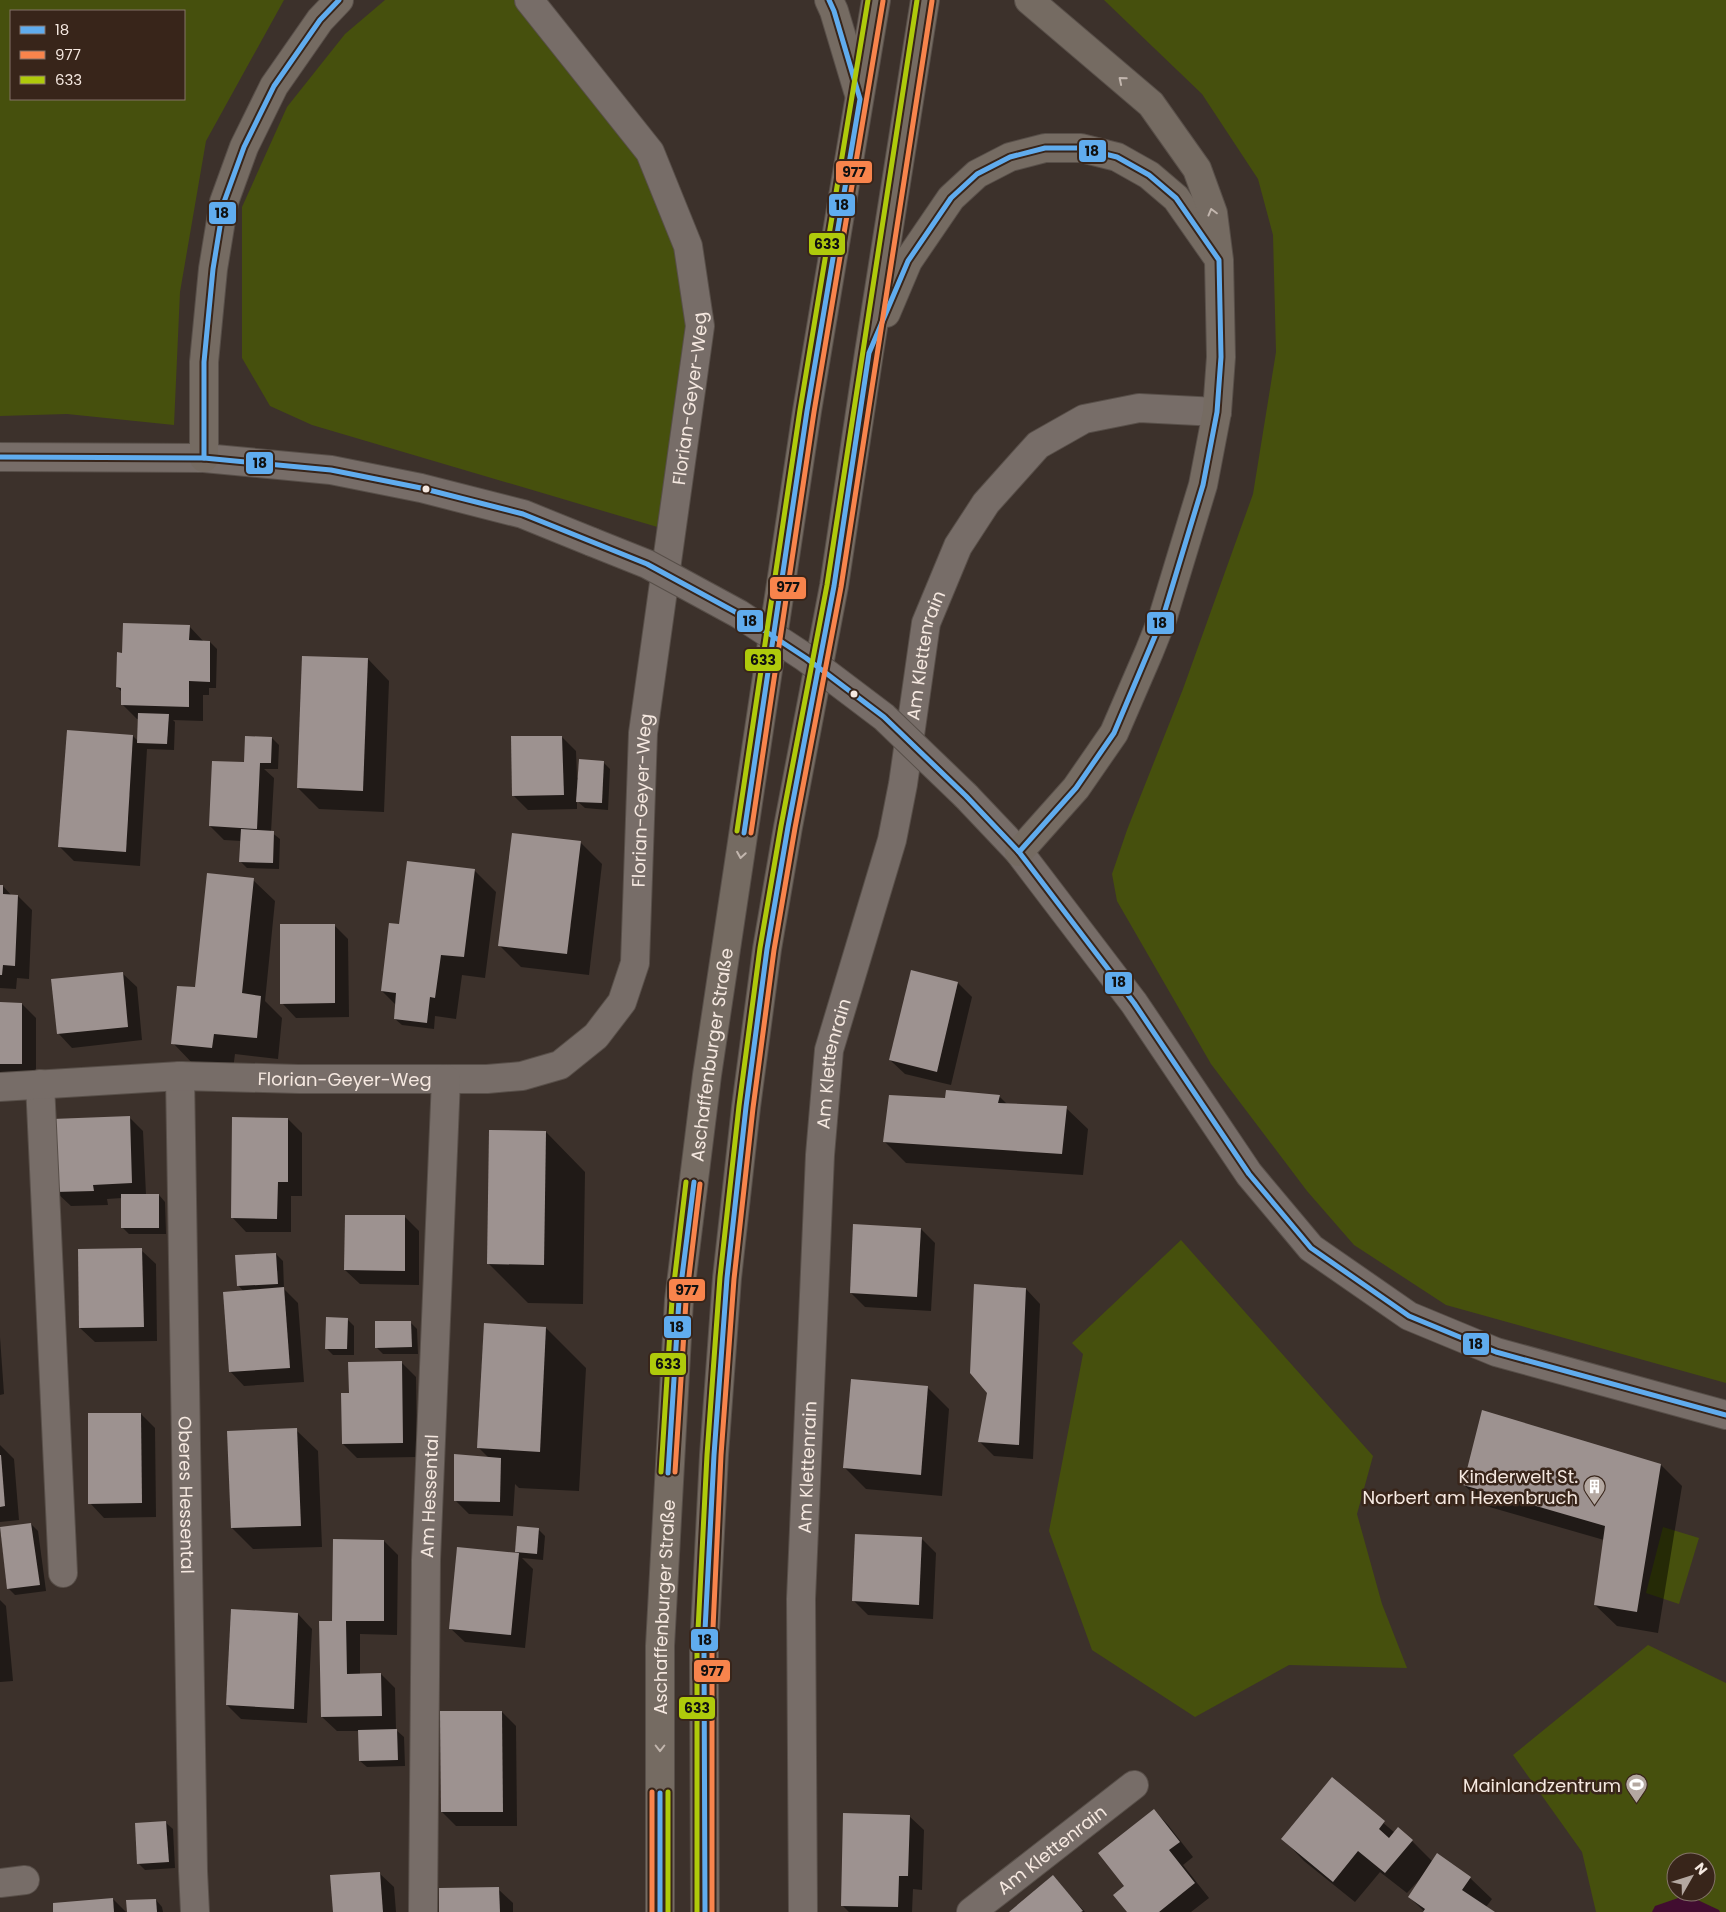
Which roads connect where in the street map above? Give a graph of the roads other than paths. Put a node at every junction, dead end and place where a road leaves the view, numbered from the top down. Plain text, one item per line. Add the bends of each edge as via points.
1 (339, 0) edge
2 (529, 0) edge
3 (829, 0) edge
4 (876, 0) edge
5 (925, 0) edge
6 (1029, 0) edge
7 (860, 99) junction
8 (1219, 260) junction
9 (869, 353) junction
10 (1217, 412) junction
11 (0, 457) edge
12 (204, 458) junction
13 (1019, 852) junction
14 (180, 1076) junction
15 (446, 1079) junction
16 (40, 1084) junction
17 (0, 1087) edge
18 (1726, 1415) edge
19 (63, 1574) dead end
20 (1134, 1785) dead end
21 (195, 1912) edge
22 (423, 1912) edge
23 (660, 1912) edge
24 (705, 1912) edge
25 (803, 1912) edge
26 (970, 1912) edge

1 - 12 main road via 320,20 274,86 244,147 224,202 213,269 204,362
2 - 15 street, Florian-Geyer-Weg via 650,152 688,246 700,326 644,732 635,964 622,1002 596,1036 560,1065 522,1076
3 - 7 main road
4 - 7 main road, Aschaffenburger Straße
5 - 9 main road
8 -> 6 main road via 1213,213 1197,170 1151,104
7 -> 23 main road, Aschaffenburger Straße via 808,411 708,1065 679,1300 660,1646
8 - 9 main road via 1176,198 1149,174 1117,157 1081,148 1045,148 1010,157 978,174 950,198 908,261
8 - 10 main road via 1221,357
9 - 24 main road via 834,586 767,949 727,1278 704,1650
10 - 13 main road via 1203,486 1163,617 1114,733 1076,788
10 - 25 street, Am Klettenrain via 1140,408 1084,418 1038,445 986,503 963,539 926,623 892,840 828,1059 820,1155 800,1599
11 - 12 street
12 - 13 street, bridge via 330,470 421,488 523,514 647,564 739,614 806,658 884,717
13 - 18 street via 1134,1003 1249,1174 1311,1248 1409,1316 1496,1352
14 - 15 street, Florian-Geyer-Weg
14 - 16 street, Florian-Geyer-Weg
14 - 21 street, Oberes Hessental
15 - 22 street, Am Hessental via 426,1560
16 - 17 street, Florian-Geyer-Weg
16 - 19 street
20 - 26 street, Am Klettenrain

